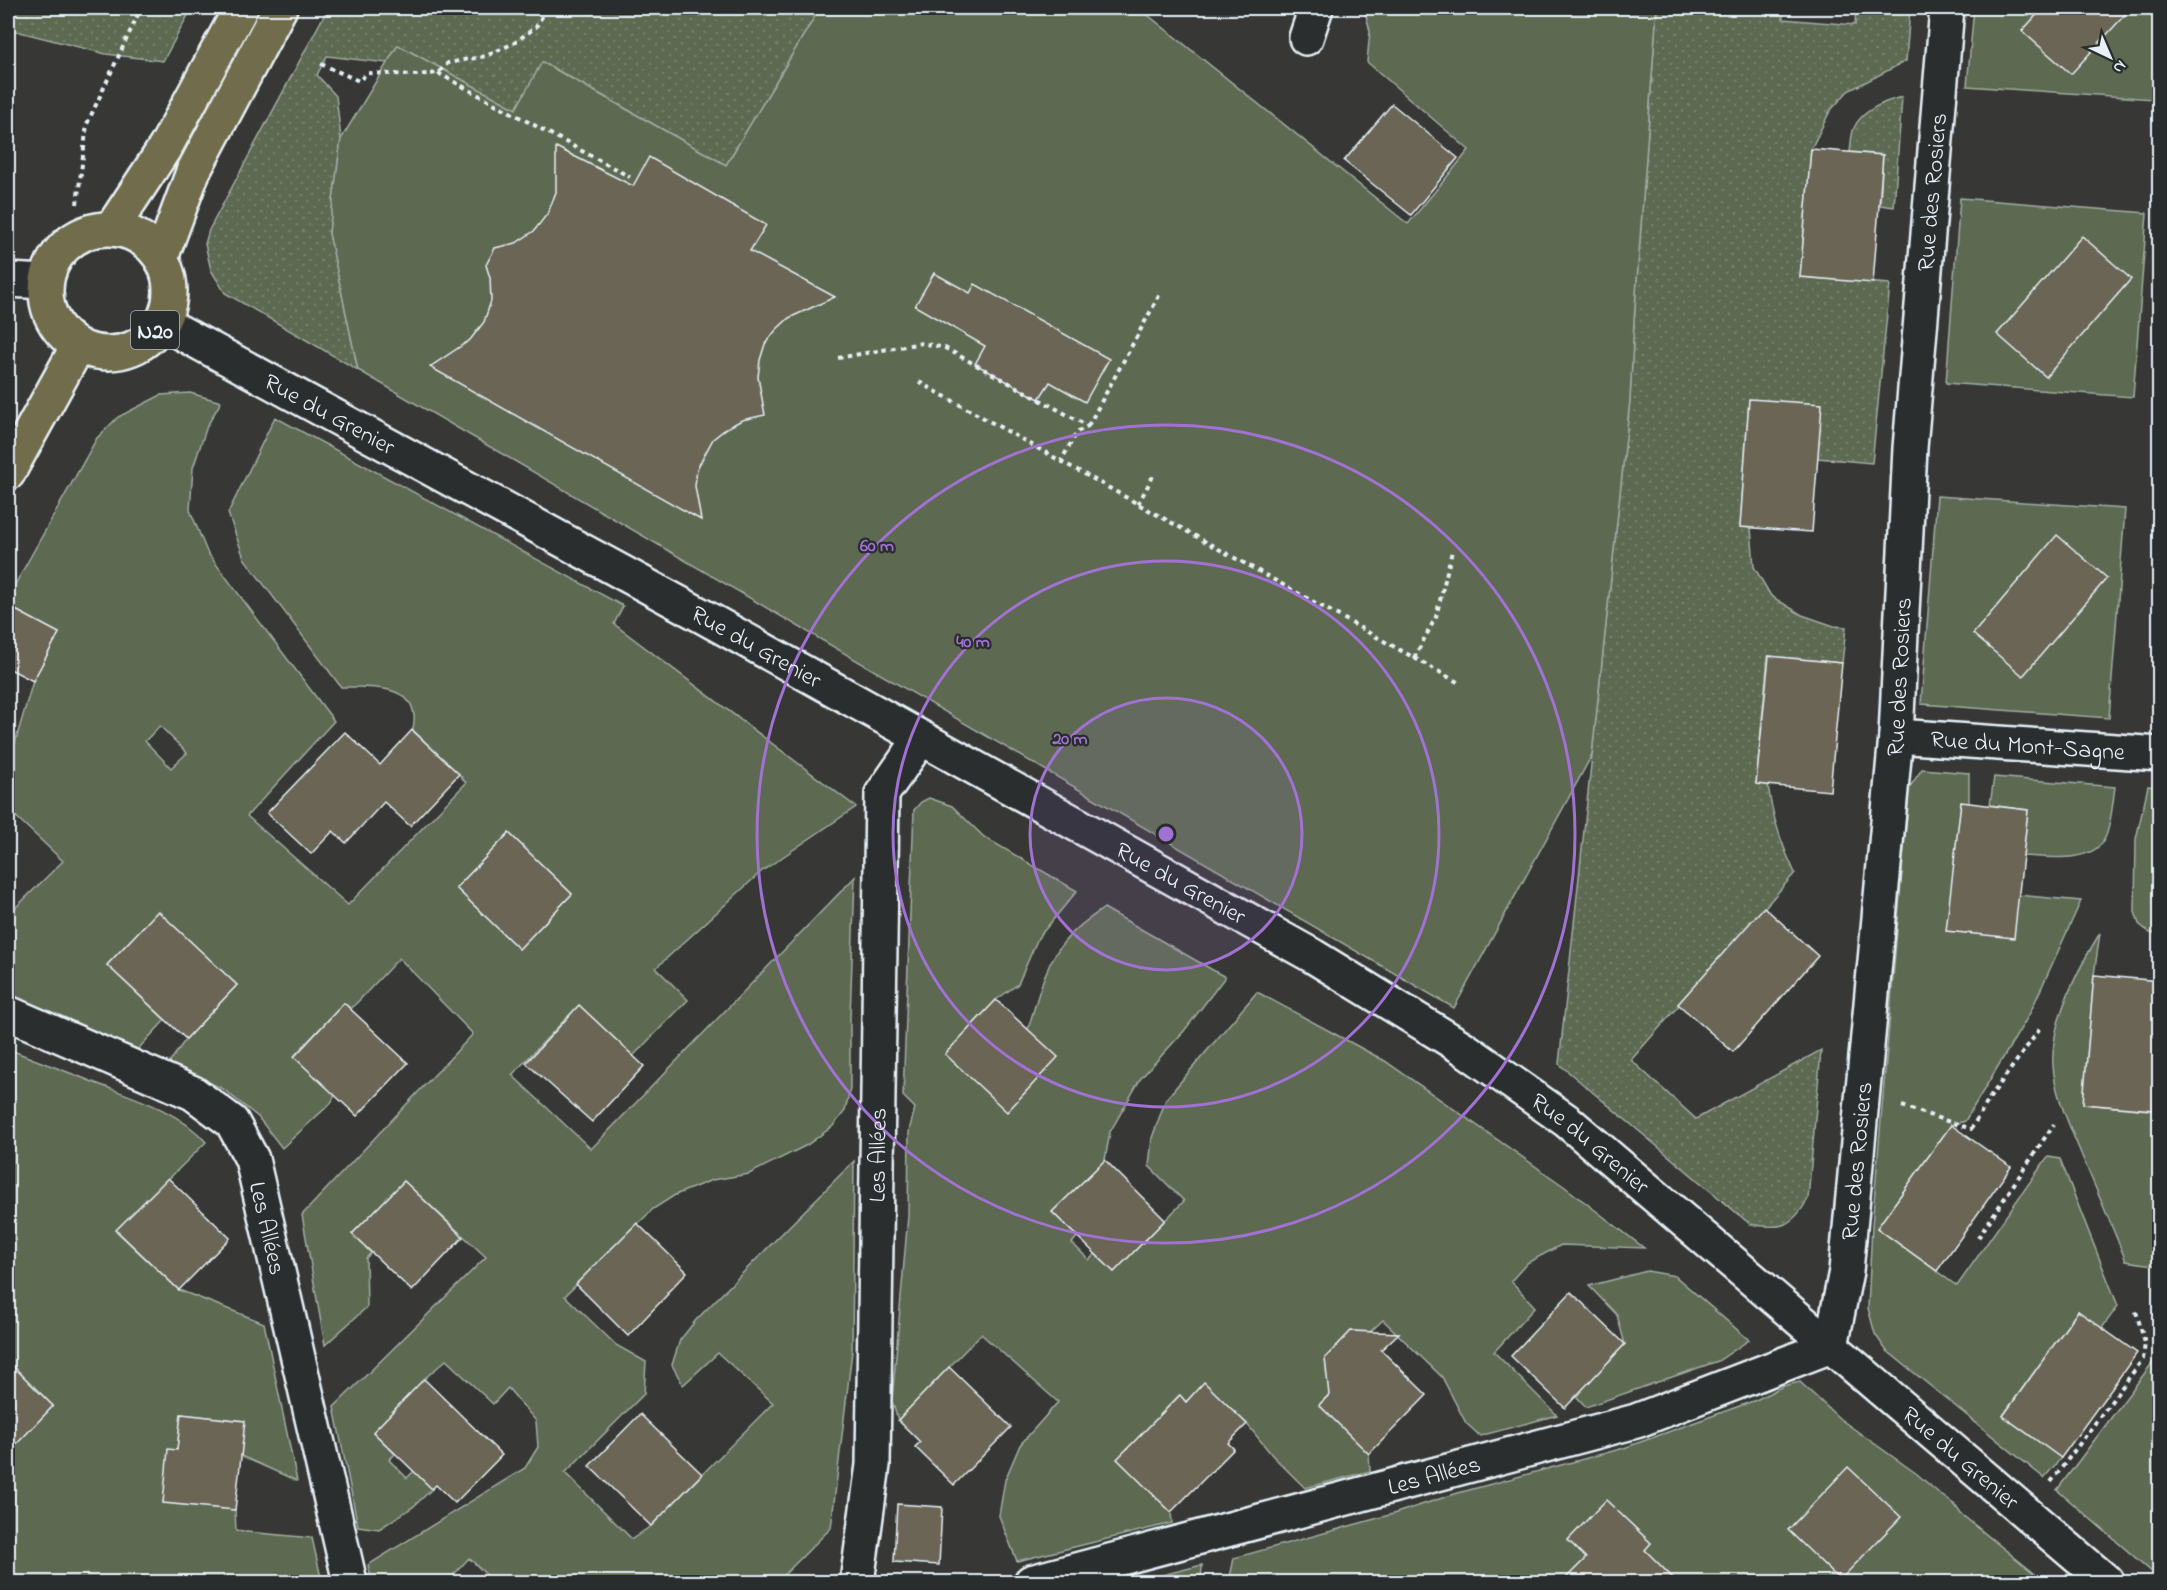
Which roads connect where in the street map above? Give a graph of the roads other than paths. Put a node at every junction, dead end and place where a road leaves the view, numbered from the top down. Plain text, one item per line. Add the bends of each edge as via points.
1 (241, 8) edge
2 (280, 8) edge
3 (1947, 8) edge
4 (112, 228) junction
5 (160, 258) junction
6 (8, 280) edge
7 (46, 282) junction
8 (161, 322) junction
9 (78, 346) junction
10 (8, 473) edge
11 (1896, 736) junction
12 (921, 738) junction
13 (2160, 754) edge
14 (8, 1014) edge
15 (1831, 1346) junction
16 (350, 1582) edge
17 (857, 1582) edge
18 (1031, 1582) edge
19 (2108, 1582) edge

1 - 4 main road via 166,146
2 - 5 main road via 193,172
3 - 11 street, Rue des Rosiers via 1910,448
4 - 5 main road, N20 via 148,243
4 - 7 main road via 72,239 60,251
5 - 8 main road, N20 via 168,273 170,290
6 - 7 street
7 - 9 main road via 46,301 52,319 63,335
8 - 9 main road, N20 via 134,348 116,353
8 - 12 street, Rue du Grenier
9 - 10 main road
11 - 13 street, Rue du Mont-Sagne
11 - 15 street, Rue des Rosiers via 1846,1270
12 - 15 street, Rue du Grenier via 1313,956 1463,1048 1568,1121
12 - 17 street, Les Allées via 882,795 873,1465
14 - 16 street, Les Allées via 193,1093 232,1122 252,1159
15 - 18 street, Les Allées via 1636,1421
15 - 19 street, Rue du Grenier

